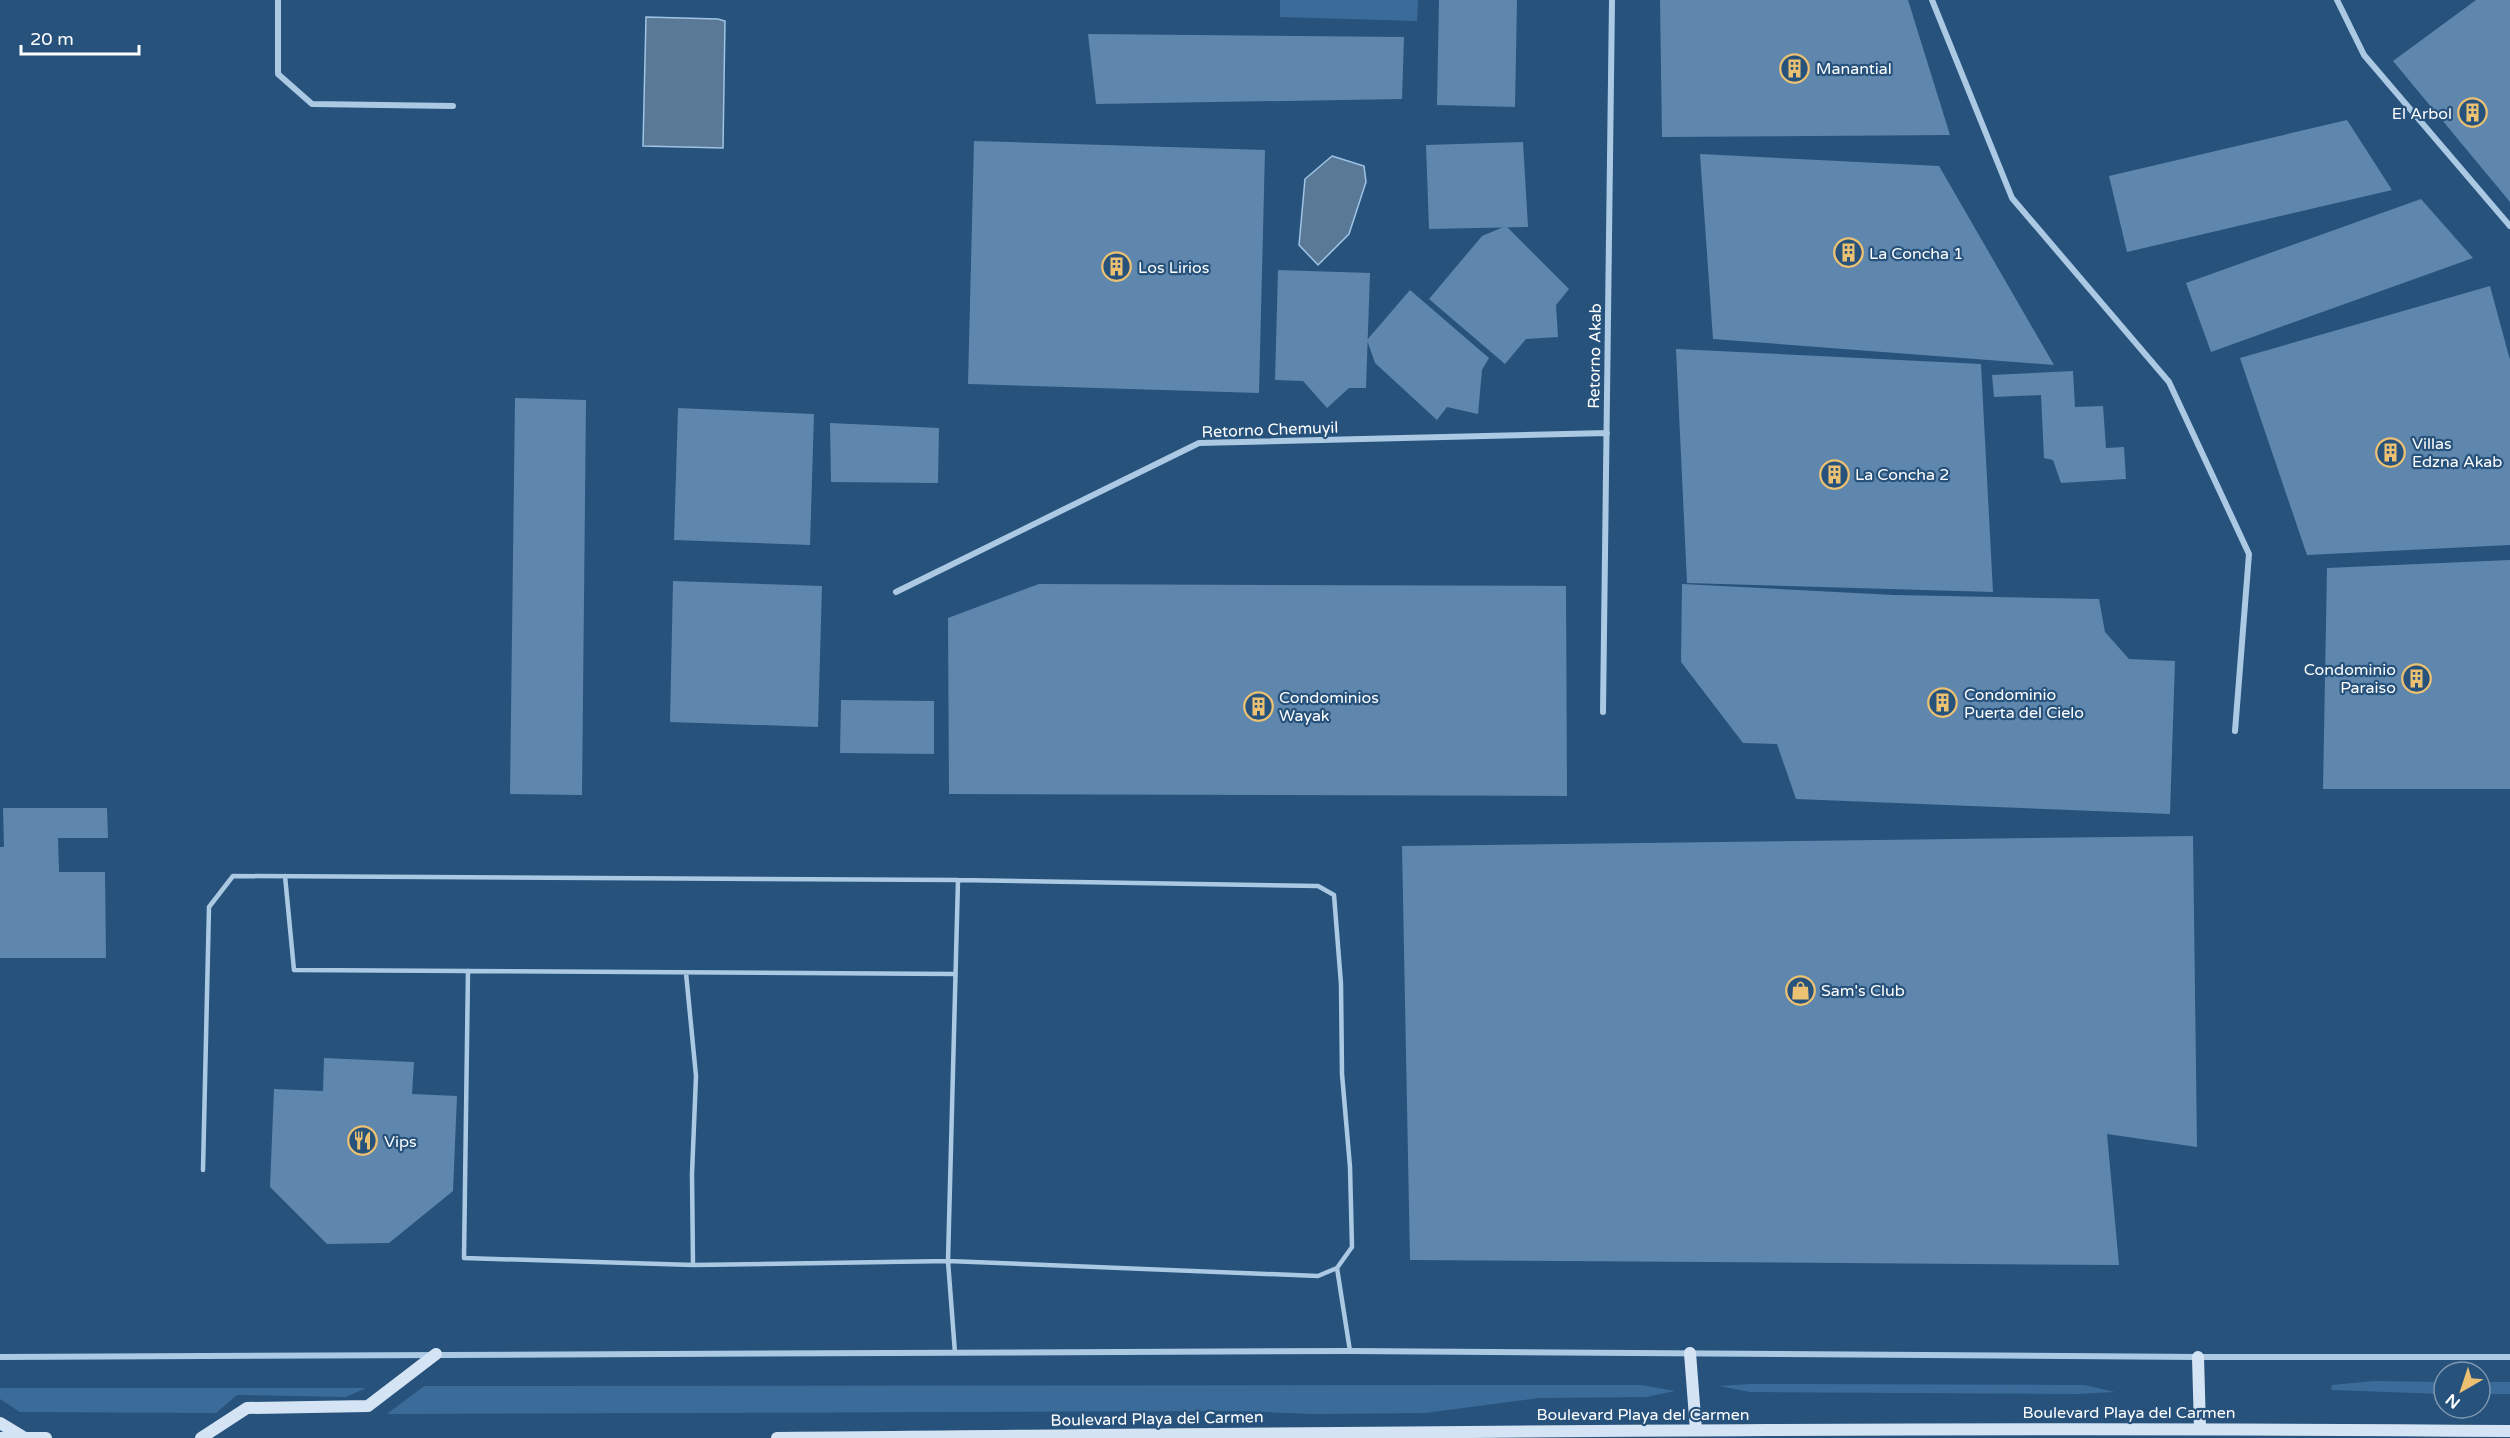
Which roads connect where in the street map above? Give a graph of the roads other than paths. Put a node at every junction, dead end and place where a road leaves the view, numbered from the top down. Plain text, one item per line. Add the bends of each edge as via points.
1 (278, 0) edge
2 (1612, 0) edge
3 (1932, 0) edge
4 (2337, 0) edge
5 (453, 106) dead end
6 (2510, 226) edge
7 (1607, 433) junction
8 (896, 592) dead end
9 (1603, 712) dead end
10 (2235, 731) dead end
11 (285, 876) junction
12 (958, 880) junction
13 (468, 971) junction
14 (686, 973) junction
15 (955, 974) junction
16 (202, 1170) dead end
17 (948, 1261) junction
18 (693, 1264) junction
19 (1337, 1268) junction
20 (1350, 1351) junction
21 (955, 1353) junction
22 (1690, 1353) junction
23 (435, 1354) junction
24 (0, 1357) edge
25 (2198, 1357) junction
26 (2510, 1357) edge
27 (0, 1423) edge
28 (2200, 1428) junction
29 (1696, 1430) junction
30 (2510, 1431) edge
31 (0, 1438) edge
32 (24, 1438) edge
33 (46, 1438) edge
34 (201, 1438) edge
35 (777, 1438) edge

1 - 5 street via 278,74 312,104
2 - 7 street, Retorno Akab
3 - 10 street via 2012,198 2169,382 2249,554
4 - 6 street via 2364,55
7 - 8 street, Retorno Chemuyil via 1200,442
7 - 9 street, Retorno Akab
11 - 12 lane
11 - 13 lane via 294,970
11 - 16 lane via 233,876 209,907
12 - 15 lane
12 - 19 lane via 1318,886 1334,895 1352,1247
13 - 14 lane
13 - 18 lane via 464,1258
14 - 15 lane
14 - 18 lane via 696,1076
15 - 17 lane
17 - 18 lane
17 - 19 lane via 1318,1276
17 - 21 lane
19 - 20 lane
20 - 21 street
20 - 22 street
21 - 23 street
22 - 25 street
22 - 29 main road
23 - 24 street
23 - 34 main road via 368,1406 247,1408
25 - 26 street
25 - 28 main road
27 - 32 main road
28 - 29 main road, Boulevard Playa del Carmen
28 - 30 main road, Boulevard Playa del Carmen
29 - 35 main road, Boulevard Playa del Carmen
31 - 32 main road
32 - 33 main road

